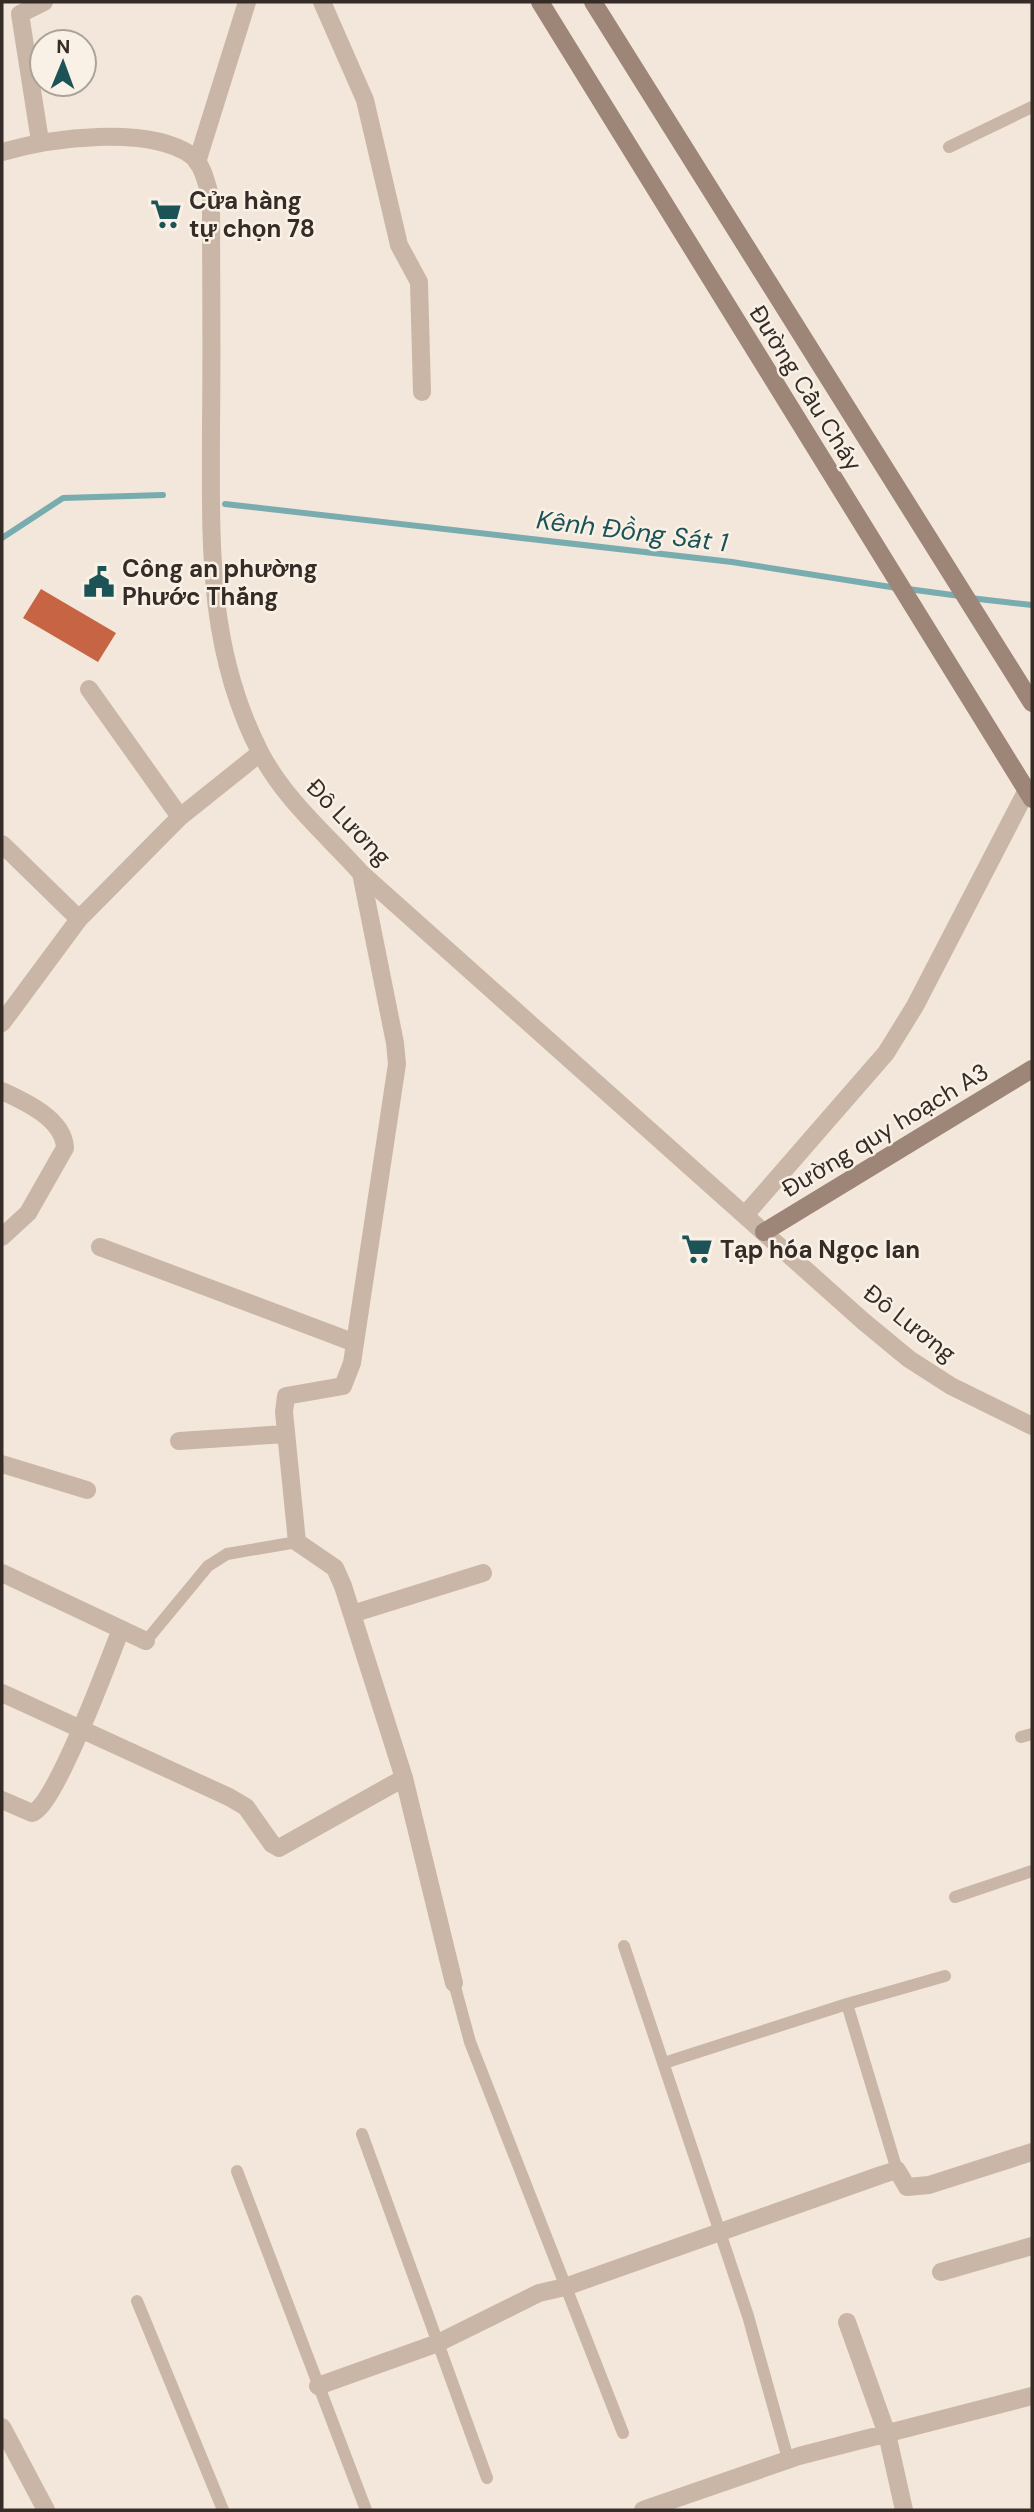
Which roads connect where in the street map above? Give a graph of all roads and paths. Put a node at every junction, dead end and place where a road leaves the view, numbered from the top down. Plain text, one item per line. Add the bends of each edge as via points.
1 (44, 2) edge
2 (247, 2) edge
3 (322, 2) edge
4 (540, 2) edge
5 (593, 2) edge
6 (1032, 107) edge
7 (40, 141) junction
8 (949, 147) dead end
9 (2, 152) edge
10 (197, 162) junction
11 (422, 392) dead end
12 (89, 689) dead end
13 (1032, 703) edge
14 (260, 753) junction
15 (1030, 794) edge
16 (180, 817) junction
17 (2, 844) edge
18 (362, 873) junction
19 (79, 919) junction
20 (2, 1023) edge
21 (1032, 1069) edge
22 (2, 1091) edge
23 (745, 1215) junction
24 (764, 1232) junction
25 (2, 1237) edge
26 (100, 1247) dead end
27 (355, 1343) junction
28 (1032, 1426) edge
29 (286, 1434) junction
30 (179, 1441) dead end
31 (2, 1464) edge
32 (87, 1490) dead end
33 (297, 1542) junction
34 (2, 1573) edge
35 (483, 1573) dead end
36 (352, 1614) junction
37 (121, 1629) junction
38 (146, 1641) joint
39 (2, 1693) edge
40 (80, 1731) junction
41 (404, 1778) junction
42 (2, 1800) edge
43 (1032, 1871) edge
44 (955, 1897) dead end
45 (624, 1945) dead end
46 (945, 1976) dead end
47 (454, 1983) joint
48 (847, 2004) junction
49 (664, 2063) junction
50 (362, 2134) dead end
51 (1032, 2152) edge
52 (897, 2170) junction
53 (237, 2171) dead end
54 (718, 2232) junction
55 (1032, 2246) edge
56 (941, 2272) dead end
57 (565, 2287) junction
58 (137, 2301) dead end
59 (847, 2322) dead end
60 (438, 2343) junction
61 (318, 2386) junction
62 (1032, 2396) edge
63 (2, 2427) edge
64 (623, 2433) dead end
65 (887, 2434) junction
66 (788, 2459) junction
67 (487, 2478) dead end
68 (46, 2510) edge
69 (223, 2510) edge
70 (366, 2510) edge
71 (643, 2510) edge
72 (904, 2510) edge

1 - 7 street via 20,14
2 - 10 street
3 - 11 street via 365,100 399,244 419,282
4 - 15 main road, Đường Cầu Cháy
5 - 13 main road, Đường Cầu Cháy
6 - 8 lane
7 - 9 street
7 - 10 street via 114,137 159,142
10 - 14 street, Đô Lương via 211,198 211,491 216,608 234,698
12 - 16 street
14 - 16 street
14 - 18 street, Đô Lương via 286,794
15 - 23 street via 886,1053
16 - 19 street
17 - 19 street
18 - 23 street, Đô Lương
18 - 27 street via 397,1064
19 - 20 street
21 - 24 main road, Đường quy hoạch A3
22 - 25 street via 48,1119 65,1140 65,1148 28,1213
23 - 24 street, Đô Lương
24 - 28 street, Đô Lương via 909,1359 951,1386
26 - 27 street
27 - 29 street via 343,1386 286,1396
29 - 30 street
29 - 33 street
31 - 32 street
33 - 36 street via 335,1568
33 - 38 lane via 227,1554 208,1566
34 - 37 street
35 - 36 street
36 - 41 street
37 - 38 street
37 - 40 street
39 - 40 street
40 - 41 street via 229,1797 246,1807 279,1848
40 - 42 street via 40,1810 27,1812
41 - 47 street
43 - 44 lane
45 - 49 lane
46 - 48 lane
47 - 57 lane via 470,2042
48 - 49 lane
48 - 52 lane
49 - 54 lane
50 - 60 lane
51 - 52 street via 929,2185 907,2187
52 - 54 street
53 - 61 lane
54 - 57 street
54 - 66 lane via 748,2316
55 - 56 street
57 - 60 street via 540,2293
57 - 64 lane
58 - 69 lane
59 - 65 street
60 - 61 street
60 - 67 lane
61 - 70 lane
62 - 65 street
63 - 68 street
65 - 66 street
65 - 72 street
66 - 71 street

